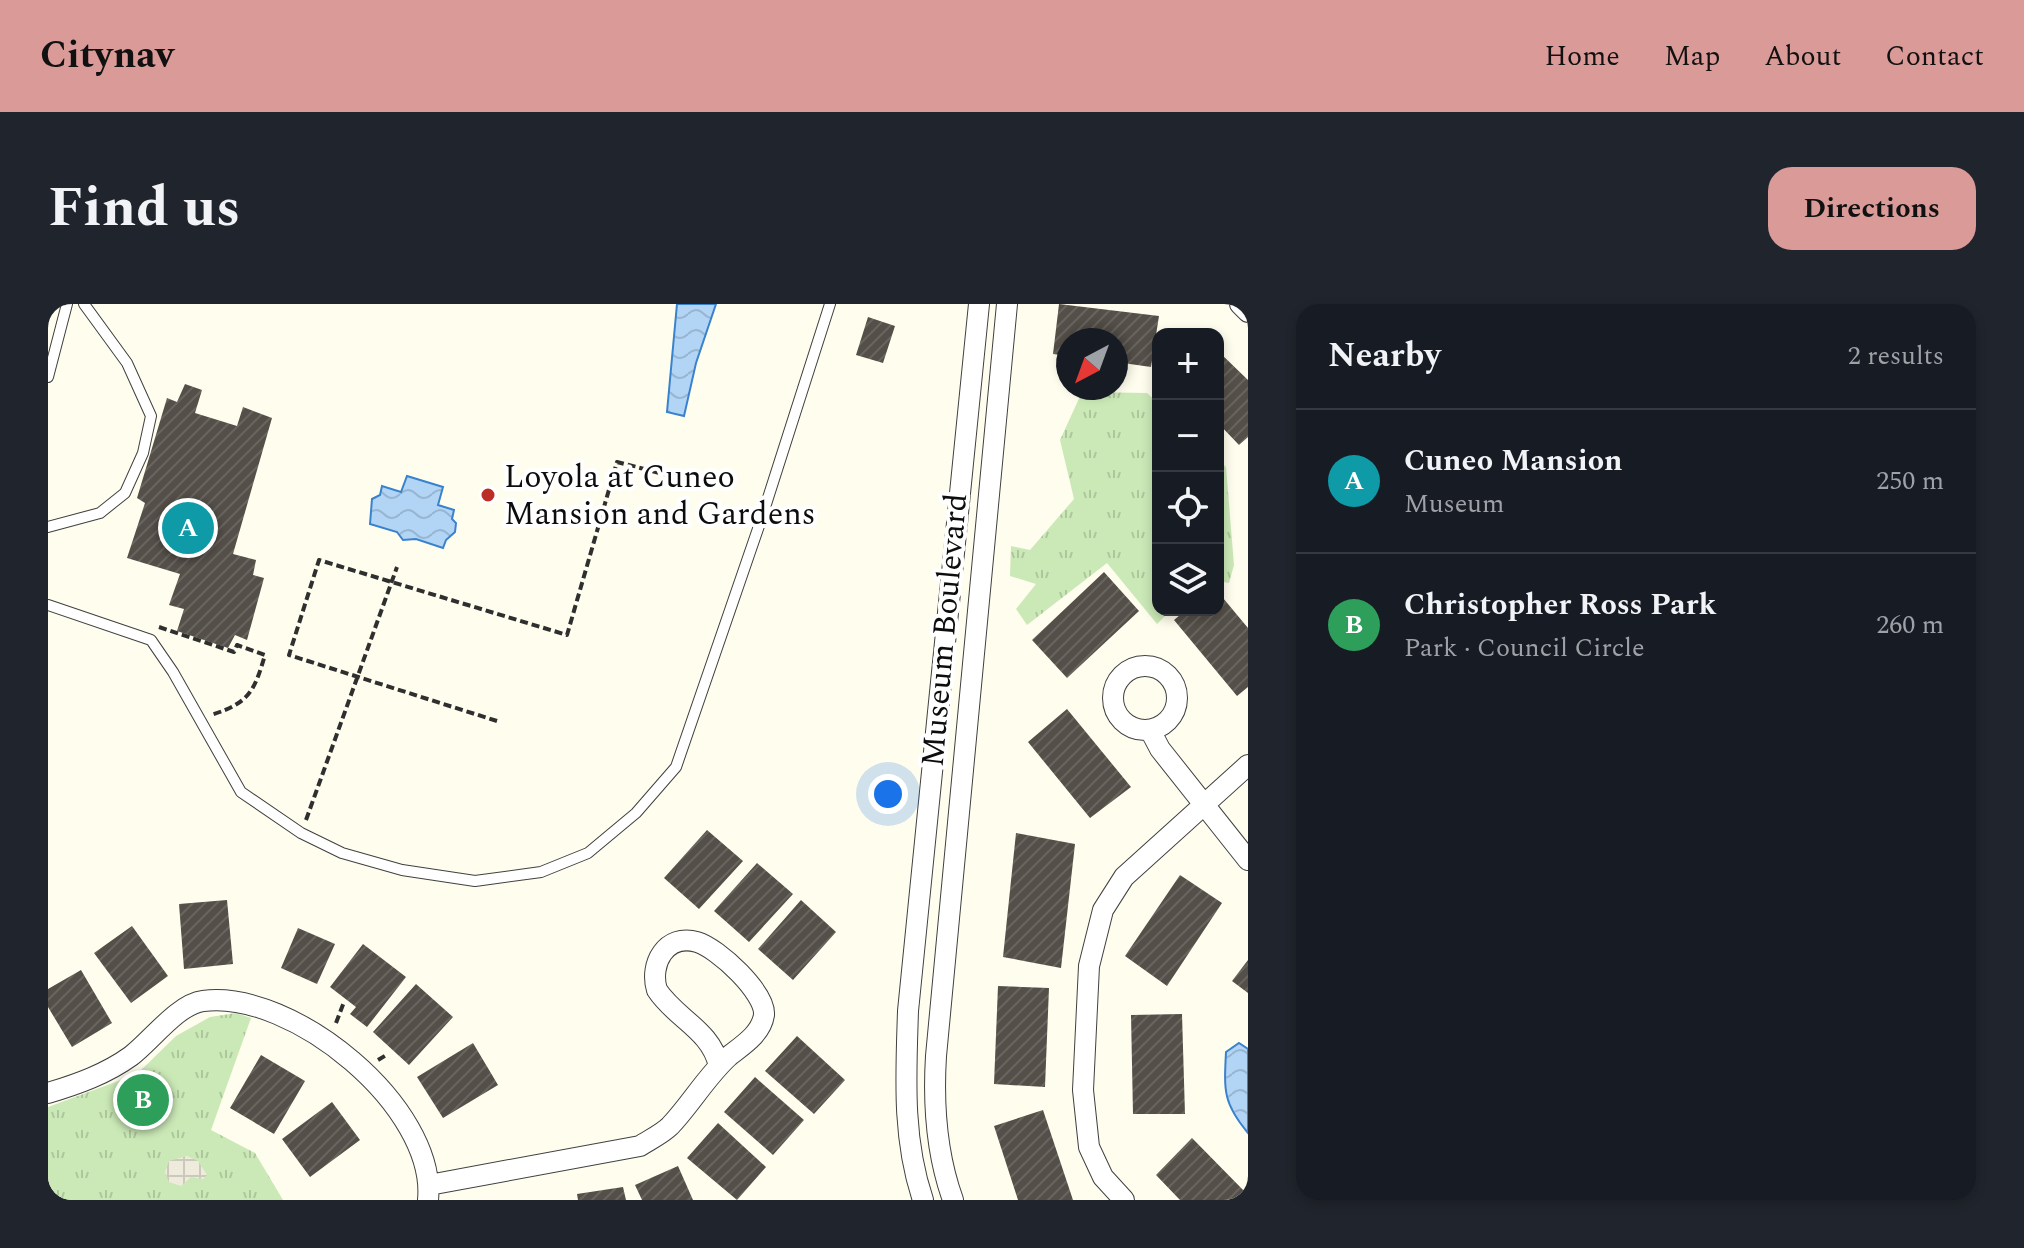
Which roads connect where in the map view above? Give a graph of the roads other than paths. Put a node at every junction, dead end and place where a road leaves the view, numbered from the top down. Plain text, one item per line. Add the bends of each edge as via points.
1 (67, 304) edge
2 (84, 304) edge
3 (830, 304) edge
4 (979, 304) edge
5 (1007, 304) edge
6 (1240, 304) edge
7 (1248, 312) edge
8 (48, 377) edge
9 (48, 527) edge
10 (48, 605) edge
11 (1150, 730) dead end
12 (1248, 765) edge
13 (1204, 806) junction
14 (1248, 860) edge
15 (719, 1066) junction
16 (48, 1093) edge
17 (429, 1193) edge
18 (923, 1200) edge
19 (953, 1200) edge
20 (1124, 1200) edge

1 - 8 lane
2 - 9 lane via 127,363 151,416 143,453 125,493 100,513
3 - 10 lane via 676,767 636,813 588,853 541,872 475,881 402,870 342,853 301,833 241,792 151,640
4 - 18 street, Museum Boulevard via 908,1011 905,1104
5 - 19 street, Museum Boulevard via 934,1086 940,1156
6 - 7 street
11 - 13 street
12 - 13 street
13 - 14 street
13 - 20 street via 1124,877 1103,910 1089,966 1083,1090 1089,1147 1103,1177
15 - 15 street via 706,1037 657,990 658,957 676,943 698,942 709,948 758,992 763,1003 755,1034
15 - 17 street via 668,1128 640,1146
16 - 17 street via 105,1072 200,1001 241,1001 282,1014 325,1039 362,1071 410,1130

